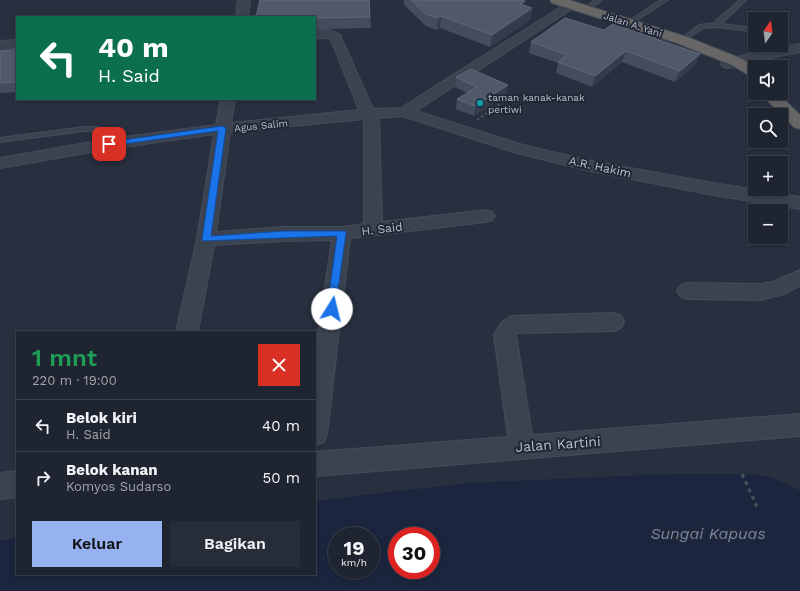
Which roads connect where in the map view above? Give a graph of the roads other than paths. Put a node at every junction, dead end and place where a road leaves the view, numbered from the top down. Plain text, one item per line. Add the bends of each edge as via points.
1 (244, 0) edge
2 (556, 0) edge
3 (599, 0) edge
4 (665, 0) edge
5 (743, 0) edge
6 (571, 5) junction
7 (586, 9) junction
8 (242, 16) edge
9 (629, 23) junction
10 (718, 26) junction
11 (748, 29) edge
12 (316, 34) edge
13 (682, 40) junction
14 (16, 44) edge
15 (0, 45) edge
16 (800, 48) edge
17 (733, 63) junction
18 (748, 70) edge
19 (748, 77) edge
20 (788, 98) edge
21 (228, 100) edge
22 (775, 100) edge
23 (800, 108) edge
24 (404, 112) junction
25 (370, 114) junction
26 (800, 124) edge
27 (222, 128) junction
28 (0, 140) edge
29 (109, 144) junction
30 (0, 163) edge
31 (800, 203) edge
32 (486, 216) dead end
33 (373, 230) junction
34 (342, 233) junction
35 (206, 239) junction
36 (800, 277) edge
37 (687, 290) dead end
38 (614, 322) dead end
39 (187, 331) edge
40 (800, 425) edge
41 (316, 427) edge
42 (522, 447) junction
43 (316, 464) edge
44 (16, 484) edge
45 (0, 486) edge

1 - 8 street
2 - 6 highway, Jalan A. Yani
3 - 7 lane
4 - 9 lane
5 - 10 lane via 719,21
6 - 7 highway, Jalan A. Yani
6 - 24 street
7 - 9 highway, Jalan A. Yani
9 - 13 highway, Jalan A. Yani
10 - 11 lane
10 - 13 lane via 701,26
12 - 25 street via 330,34 336,38
13 - 17 highway, Jalan A. Yani
14 - 15 street
16 - 17 street
17 - 18 highway, Jalan A. Yani
17 - 19 highway, Jalan A. Yani
20 - 23 highway
21 - 27 street
22 - 26 highway
24 - 25 street, Agus Salim
24 - 31 street, A.R. Hakim via 519,149 586,165 720,191
25 - 27 street, Agus Salim
25 - 33 street
27 - 29 street, Agus Salim
27 - 35 street
28 - 29 lane via 97,129 106,132
29 - 30 street, Agus Salim
32 - 33 street, H. Said
33 - 34 street, H. Said
34 - 35 street, H. Said
34 - 41 street
35 - 39 street
36 - 37 street via 777,289 761,292
38 - 42 street via 512,325 508,328 505,335
40 - 42 street, Jalan Kartini
42 - 43 street, Jalan Kartini
44 - 45 street

